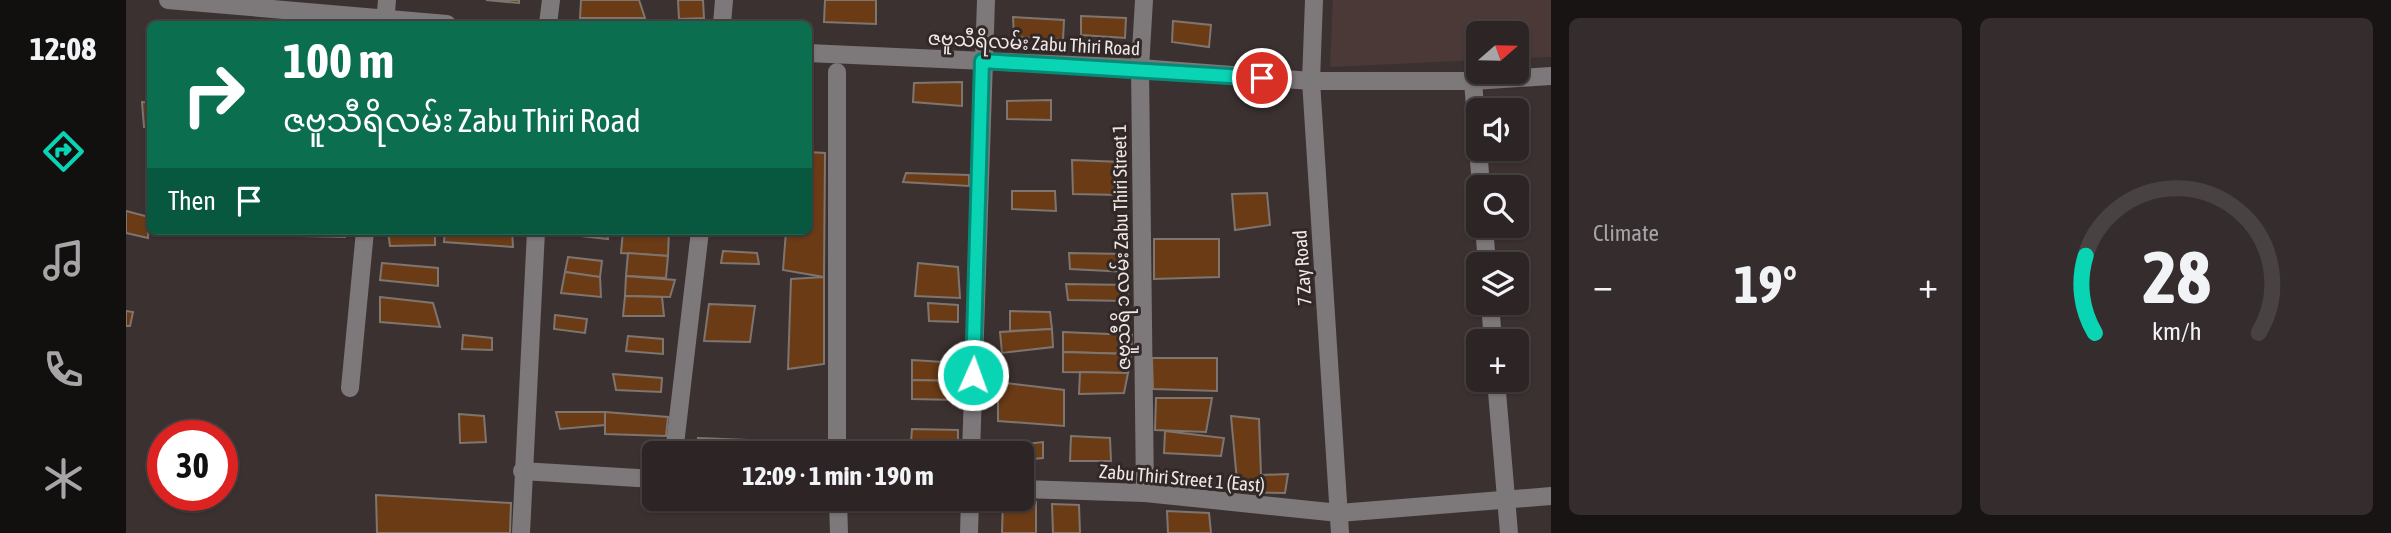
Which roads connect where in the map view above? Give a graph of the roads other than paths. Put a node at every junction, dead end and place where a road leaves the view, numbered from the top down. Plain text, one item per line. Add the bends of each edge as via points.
1 (168, 0) edge
2 (387, 0) edge
3 (551, 0) edge
4 (724, 0) edge
5 (986, 0) edge
6 (1144, 0) edge
7 (1314, 0) edge
8 (226, 3) edge
9 (223, 21) edge
10 (377, 21) edge
11 (385, 21) edge
12 (548, 21) edge
13 (722, 21) edge
14 (812, 52) edge
15 (982, 61) junction
16 (1140, 68) junction
17 (837, 72) dead end
18 (1551, 76) edge
19 (1530, 77) edge
20 (1311, 81) junction
21 (1466, 81) edge
22 (1473, 84) edge
23 (1480, 175) edge
24 (365, 235) edge
25 (536, 235) edge
26 (700, 235) edge
27 (350, 388) dead end
28 (1497, 392) edge
29 (675, 441) edge
30 (837, 441) edge
31 (971, 441) edge
32 (522, 471) junction
33 (642, 478) edge
34 (1034, 489) edge
35 (1145, 493) junction
36 (1551, 496) edge
37 (1505, 500) junction
38 (838, 511) edge
39 (970, 511) edge
40 (1339, 513) junction
41 (521, 533) edge
42 (839, 533) edge
43 (969, 533) edge
44 (1340, 533) edge
45 (1509, 533) edge

1 - 8 street
2 - 11 street
3 - 12 street
4 - 13 street
5 - 15 street
6 - 16 street, ဇဗူသီရိ ၁ လမ်း Zabu Thiri Street 1
7 - 20 street, 7 Zay Road
8 - 9 street
8 - 10 street
14 - 15 street, ဇဗူသီရိလမ်း Zabu Thiri Road
15 - 16 street, ဇဗူသီရိလမ်း Zabu Thiri Road
15 - 31 street
16 - 20 street, ဇဗူသီရိလမ်း Zabu Thiri Road
16 - 35 street, ဇဗူသီရိ ၁ လမ်း Zabu Thiri Street 1
17 - 30 street
18 - 19 street, ဇဗူသီရိလမ်း Zabu Thiri Road
20 - 21 street, ဇဗူသီရိလမ်း Zabu Thiri Road
20 - 40 street, 7 Zay Road
22 - 23 street
24 - 27 street
25 - 32 street
26 - 29 street
28 - 37 street
32 - 33 street
32 - 41 street
34 - 35 street, Zabu Thiri Street 1 (East)
35 - 40 street, Zabu Thiri Street 1 (East)
36 - 37 street, Zabu Thiri Street 1 (East)
37 - 40 street, Zabu Thiri Street 1 (East)
37 - 45 street
38 - 42 street
39 - 43 street
40 - 44 street, 7 Zay Road

